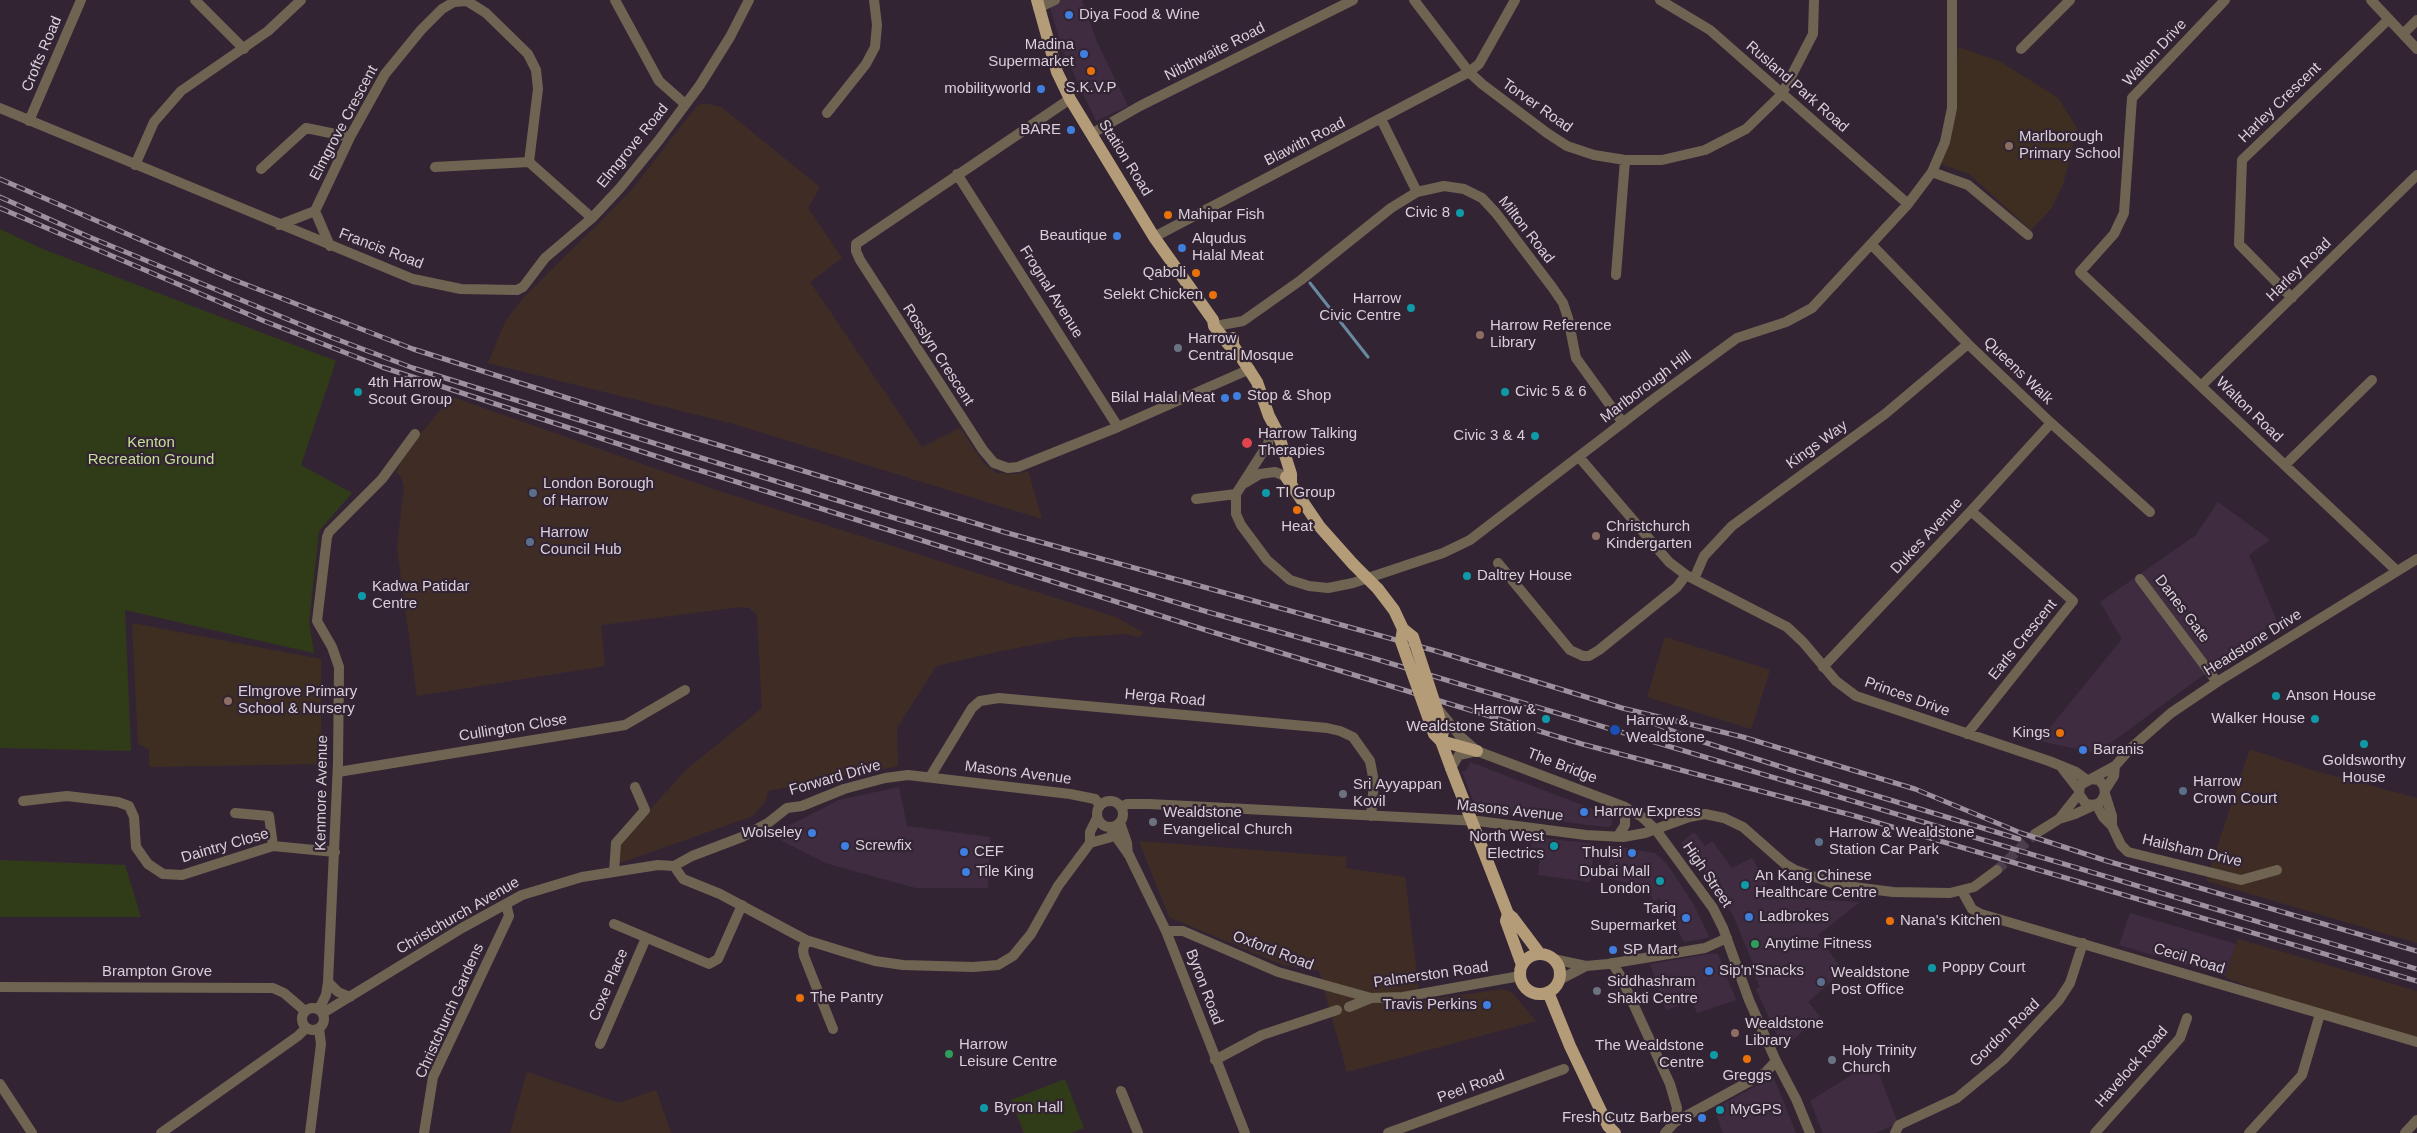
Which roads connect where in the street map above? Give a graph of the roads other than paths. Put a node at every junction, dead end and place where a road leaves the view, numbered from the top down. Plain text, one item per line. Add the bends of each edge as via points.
1 (81, 0) edge
2 (195, 0) edge
3 (301, 0) edge
4 (615, 0) edge
5 (749, 0) edge
6 (874, 0) edge
7 (1055, 0) edge
8 (1353, 0) edge
9 (1414, 0) edge
10 (1515, 0) edge
11 (1660, 0) edge
12 (1814, 0) edge
13 (1952, 0) edge
14 (2225, 0) edge
15 (2371, 0) edge
16 (2069, 1) edge
17 (1037, 4) edge
18 (2389, 19) junction
19 (2417, 20) edge
20 (2403, 34) junction
21 (244, 49) junction
22 (2021, 49) dead end
23 (2417, 49) edge
24 (1469, 72) junction
25 (1782, 94) junction
26 (1070, 99) junction
27 (685, 104) junction
28 (0, 108) edge
29 (826, 113) dead end
30 (1381, 120) junction
31 (29, 121) junction
32 (1091, 134) junction
33 (350, 137) junction
34 (1624, 160) junction
35 (529, 162) junction
36 (135, 165) junction
37 (435, 167) dead end
38 (261, 168) dead end
39 (1932, 172) junction
40 (957, 174) junction
41 (2417, 175) edge
42 (1417, 192) junction
43 (1908, 204) junction
44 (315, 211) junction
45 (592, 218) junction
46 (279, 225) junction
47 (2028, 235) dead end
48 (1154, 237) junction
49 (1871, 244) junction
50 (330, 246) junction
51 (2080, 272) joint
52 (1616, 275) dead end
53 (517, 290) joint
54 (2292, 298) junction
55 (1243, 321) junction
56 (1217, 322) junction
57 (1233, 342) junction
58 (1968, 344) junction
59 (1250, 369) junction
60 (2372, 380) dead end
61 (2202, 385) junction
62 (1269, 416) junction
63 (1623, 423) junction
64 (2051, 423) junction
65 (1118, 427) junction
66 (1270, 433) junction
67 (415, 434) dead end
68 (1579, 457) junction
69 (2285, 465) junction
70 (1288, 479) junction
71 (1243, 484) junction
72 (1236, 494) junction
73 (1196, 499) dead end
74 (1971, 511) junction
75 (2150, 512) dead end
76 (2417, 558) edge
77 (1498, 564) dead end
78 (2397, 571) junction
79 (1690, 577) junction
80 (2140, 579) dead end
81 (1404, 629) junction
82 (1823, 667) junction
83 (2218, 682) junction
84 (685, 690) dead end
85 (1436, 707) junction
86 (1967, 734) junction
87 (1441, 741) junction
88 (1470, 748) junction
89 (2115, 766) junction
90 (1451, 768) junction
91 (2062, 768) junction
92 (338, 772) junction
93 (930, 777) junction
94 (2089, 779) junction
95 (635, 787) dead end
96 (2079, 792) junction
97 (2105, 792) junction
98 (23, 801) dead end
99 (2095, 804) junction
100 (1100, 805) junction
101 (1121, 807) junction
102 (1625, 807) junction
103 (235, 813) dead end
104 (1371, 816) junction
105 (1097, 818) junction
106 (2059, 819) junction
107 (2112, 826) junction
108 (1115, 829) junction
109 (1656, 830) junction
110 (2035, 834) tunnel mouth
111 (1618, 836) junction
112 (1090, 843) junction
113 (273, 846) junction
114 (336, 852) junction
115 (674, 866) junction
116 (1997, 870) tunnel mouth
117 (2277, 870) dead end
118 (614, 872) junction
119 (1962, 891) junction
120 (506, 904) junction
121 (742, 905) junction
122 (614, 924) dead end
123 (1514, 928) junction
124 (1166, 932) junction
125 (646, 938) junction
126 (1727, 938) junction
127 (806, 940) junction
128 (2083, 944) junction
129 (1540, 954) junction
130 (1553, 959) junction
131 (1612, 963) junction
132 (1586, 966) junction
133 (1521, 970) junction
134 (1559, 980) junction
135 (328, 982) junction
136 (0, 987) edge
137 (1548, 992) junction
138 (350, 997) junction
139 (1371, 998) junction
140 (1349, 1007) dead end
141 (1337, 1010) dead end
142 (305, 1011) junction
143 (321, 1011) junction
144 (2320, 1014) junction
145 (2187, 1018) dead end
146 (306, 1028) junction
147 (319, 1029) junction
148 (833, 1030) dead end
149 (2417, 1042) edge
150 (600, 1044) dead end
151 (1215, 1060) junction
152 (1776, 1061) junction
153 (1564, 1069) dead end
154 (0, 1084) edge
155 (1121, 1091) dead end
156 (4, 1099) edge
157 (2417, 1120) edge
158 (1675, 1122) junction
159 (1610, 1131) edge
160 (32, 1133) edge
161 (161, 1133) edge
162 (310, 1133) edge
163 (424, 1133) edge
164 (1138, 1133) edge
165 (1245, 1133) edge
166 (1388, 1133) edge
167 (1665, 1133) edge
168 (1810, 1133) edge
169 (1895, 1133) edge
170 (2095, 1133) edge
171 (2249, 1133) edge
172 (2405, 1133) edge

1 - 31 street, Crofts Road
2 - 21 street
3 - 21 street
4 - 27 street via 659,82
5 - 27 street, Elmgrove Road via 730,37
6 - 29 street via 878,25 875,47 866,64
7 - 17 street
8 - 32 street, Nibthwaite Road via 1148,102
9 - 24 street, Torver Road
10 - 24 street via 1479,64
11 - 25 street, Rusland Park Road via 1710,30
12 - 25 street, Torver Road via 1813,34
13 - 39 street, Marlborough Hill via 1952,108 1945,142
14 - 51 street, Walton Drive via 2132,98 2124,213 2114,234
15 - 18 street
16 - 22 street
17 - 26 main road, Station Road via 1057,72
18 - 20 street
18 - 54 street, Harley Crescent via 2242,160 2239,244
19 - 20 street
20 - 23 street
21 - 36 street via 181,91 154,122
24 - 30 street, Blawith Road
24 - 34 street, Torver Road via 1567,146
25 - 34 street, Torver Road via 1746,129 1705,150 1662,160
25 - 43 street, Rusland Park Road
26 - 32 main road, Station Road
26 - 40 street, Rosslyn Crescent
27 - 45 street, Elmgrove Road via 620,188
28 - 31 street, Francis Road
30 - 42 street
30 - 48 street, Blawith Road
31 - 36 street, Francis Road
32 - 48 main road, Station Road
33 - 35 street, Elmgrove Crescent via 385,74 421,30 442,9 454,2 467,1 493,20 528,54 536,70 538,89
33 - 38 street via 306,128
33 - 44 street, Elmgrove Crescent
34 - 52 street
35 - 37 street
35 - 45 street
36 - 46 street, Francis Road
39 - 43 street, Marlborough Hill
39 - 47 street via 1968,185
40 - 65 street, Frognal Avenue
40 - 65 street, Rosslyn Crescent via 856,244 860,260 877,288 994,463 1008,468 1018,467
41 - 54 street, Harley Road
42 - 55 street, Milton Road via 1391,208
42 - 63 street, Milton Road via 1444,186 1464,189 1482,198 1496,213 1563,303 1576,358
43 - 49 street, Marlborough Hill
44 - 46 street
44 - 50 street
45 - 53 street, Elmgrove Road via 545,258
46 - 50 street, Francis Road
48 - 56 main road, Station Road
49 - 58 street, Queens Walk
49 - 63 street, Marlborough Hill via 1812,308 1786,322 1738,338
50 - 53 street, Francis Road via 412,279 461,289
51 - 61 street, Walton Road
54 - 61 street, Harley Road
55 - 56 street, Milton Road
55 - 57 street, Milton Road
56 - 57 main road, Station Road via 1214,326 1223,338 1229,344
57 - 59 main road, Station Road
58 - 64 street, Queens Walk
58 - 79 street, Kings Way via 1885,414 1732,526 1704,556
59 - 62 main road, Station Road
59 - 65 street, Rosslyn Crescent
60 - 69 street
61 - 69 street, Walton Road
62 - 66 main road, Station Road
62 - 70 main road, Station Road via 1289,466
63 - 68 street, Marlborough Hill
64 - 74 street, Dukes Avenue
64 - 75 street, Queens Walk
66 - 70 main road, Station Road
66 - 71 street via 1268,444
67 - 92 street, Kenmore Avenue via 382,479 327,537 317,622 339,667
68 - 72 street, Marlborough Hill via 1470,540 1392,572 1328,588 1290,580 1267,560 1241,525 1236,514
68 - 79 street, Princes Drive via 1670,562
69 - 78 street, Walton Road
70 - 71 street via 1275,472 1260,474
70 - 81 main road, The Bridge, bridge via 1320,527 1378,589
71 - 72 street
72 - 73 street
74 - 82 street, Dukes Avenue
74 - 86 street, Earls Crescent via 2073,601
76 - 78 street, Headstone Drive
77 - 79 street, Kings Way via 1570,650 1583,656 1600,650
78 - 83 street, Headstone Drive
79 - 82 street, Princes Drive via 1786,627
80 - 83 street, Danes Gate
81 - 85 main road, The Bridge, bridge via 1413,637
81 - 87 main road, bridge via 1401,641 1434,734
82 - 86 street, Princes Drive via 1856,696
83 - 89 street, Headstone Drive via 2171,713
84 - 92 street, Cullington Close via 625,725
85 - 87 main road via 1443,731
85 - 88 street, The Bridge
86 - 91 street, Princes Drive
87 - 88 main road
87 - 90 main road
88 - 90 street via 1459,755
88 - 102 street, The Bridge
89 - 94 street, Headstone Drive
89 - 97 street, Headstone Drive via 2114,776
90 - 123 main road, bridge via 1508,914 1506,921
91 - 94 street, Princes Drive
91 - 96 street, Princes Drive
92 - 114 street, Kenmore Avenue
93 - 100 street, Masons Avenue via 1070,794 1095,799
93 - 104 street, Herga Road via 972,708 980,701 999,698 1340,731 1353,737 1370,761 1374,782
93 - 115 street, Forward Drive via 885,778 787,808 768,823
94 - 96 street
94 - 97 street via 2101,782
95 - 118 street via 645,810 616,843
96 - 99 street via 2086,804
96 - 106 street
97 - 99 street via 2102,800
97 - 107 street, Hailsham Drive
98 - 113 street, Daintry Close via 67,796 129,806 134,817 136,847 148,864 163,874 182,876
99 - 106 street
99 - 107 street, Hailsham Drive
100 - 101 street via 1111,801
100 - 105 street
101 - 104 street, Masons Avenue via 1150,804
101 - 108 street via 1123,815
102 - 109 street, The Bridge
102 - 111 street via 1625,825
103 - 113 street via 269,816
104 - 111 street, Masons Avenue via 1478,821
105 - 108 street via 1102,825
105 - 112 street via 1090,832
106 - 110 street
107 - 117 street, Hailsham Drive via 2128,852 2241,880
108 - 112 street
108 - 124 street, Byron Road
109 - 111 street, Masons Avenue
109 - 119 street, Masons Avenue via 1696,815 1714,815 1744,827 1785,864 1820,880 1859,889
109 - 126 street, High Street via 1713,908
112 - 127 street via 1058,886 1027,940 1013,956 998,965 903,965 875,961
113 - 114 street, Daintry Close
114 - 135 street, Kenmore Avenue
115 - 118 street, Christchurch Avenue via 658,865
115 - 121 street via 683,879
116 - 119 street via 1983,882
118 - 120 street, Christchurch Avenue via 556,883
119 - 128 street, Cecil Road via 1972,909 1981,914
120 - 138 street, Christchurch Avenue
120 - 163 street, Christchurch Gardens via 510,916 433,1077
121 - 125 street via 718,959 709,964
121 - 127 street
122 - 125 street
123 - 129 main road
123 - 133 main road
124 - 139 street, Oxford Road via 1182,931 1278,972
124 - 151 street, Byron Road
125 - 150 street, Coxe Place
126 - 131 street via 1705,948
126 - 152 street, High Street via 1749,1000
127 - 148 street via 804,956
128 - 144 street, Cecil Road
128 - 169 street, Gordon Road via 2070,983 2059,1000 2003,1060 1957,1098 1899,1125
129 - 130 main road
129 - 133 main road via 1529,957
130 - 132 street
130 - 134 main road via 1560,969
131 - 132 street
131 - 158 street via 1670,1084 1677,1108
132 - 134 street
133 - 137 main road via 1525,987 1541,994
133 - 139 street, Palmerston Road via 1403,997
134 - 137 main road
135 - 138 street via 338,992
135 - 143 street, Kenmore Avenue
136 - 142 street, Brampton Grove via 273,988
137 - 159 main road
138 - 143 street, Christchurch Avenue
139 - 140 street, Palmerston Road
141 - 151 street via 1262,1035
142 - 143 street via 312,1008
142 - 146 street via 302,1021
143 - 147 street via 324,1020
144 - 149 street, Cecil Road
144 - 171 street via 2302,1075
145 - 170 street, Havelock Road via 2180,1038
146 - 147 street
146 - 161 street
147 - 162 street via 321,1044
151 - 165 street, Byron Road
152 - 158 street via 1765,1073
152 - 168 street, High Street
153 - 166 street, Peel Road
154 - 156 street
155 - 164 street
156 - 160 street
157 - 172 street
158 - 167 street

